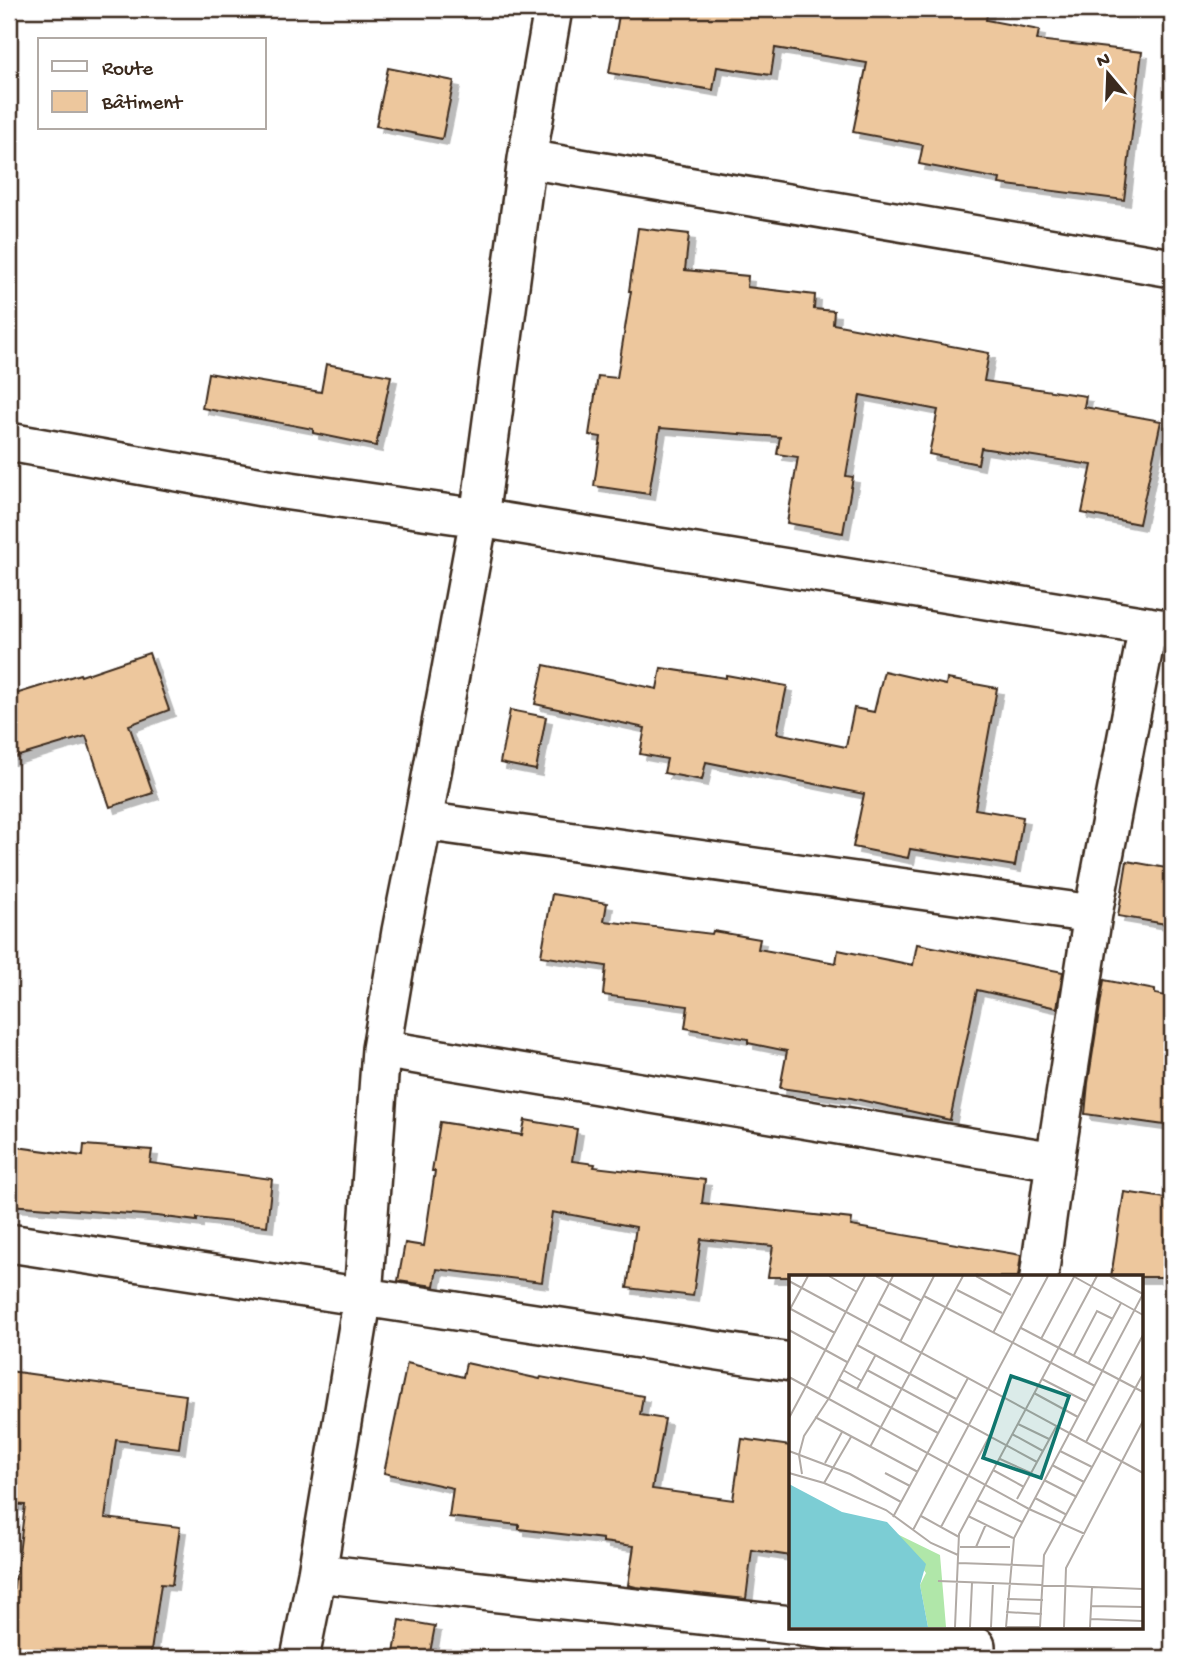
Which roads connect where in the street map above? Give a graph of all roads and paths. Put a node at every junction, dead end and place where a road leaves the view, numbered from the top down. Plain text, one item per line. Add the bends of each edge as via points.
1 (553, 9) edge
2 (527, 159) junction
3 (1172, 268) edge
4 (9, 442) edge
5 (479, 518) junction
6 (1160, 628) edge
7 (423, 821) junction
8 (1093, 914) junction
9 (381, 1049) junction
10 (1055, 1161) junction
11 (9, 1243) edge
12 (1039, 1275) edge
13 (363, 1296) junction
14 (789, 1362) edge
15 (317, 1573) junction
16 (789, 1625) edge
17 (812, 1628) edge
18 (977, 1644) edge
19 (300, 1658) edge

1 - 2 street
2 - 3 street
2 - 5 street
4 - 5 street via 262,487
5 - 6 street
5 - 7 street
6 - 8 street
7 - 8 street
7 - 9 street
8 - 10 street
9 - 10 street
9 - 13 street
10 - 12 street
11 - 13 street
13 - 14 street
13 - 15 street
15 - 16 street
15 - 19 street
17 - 18 street

